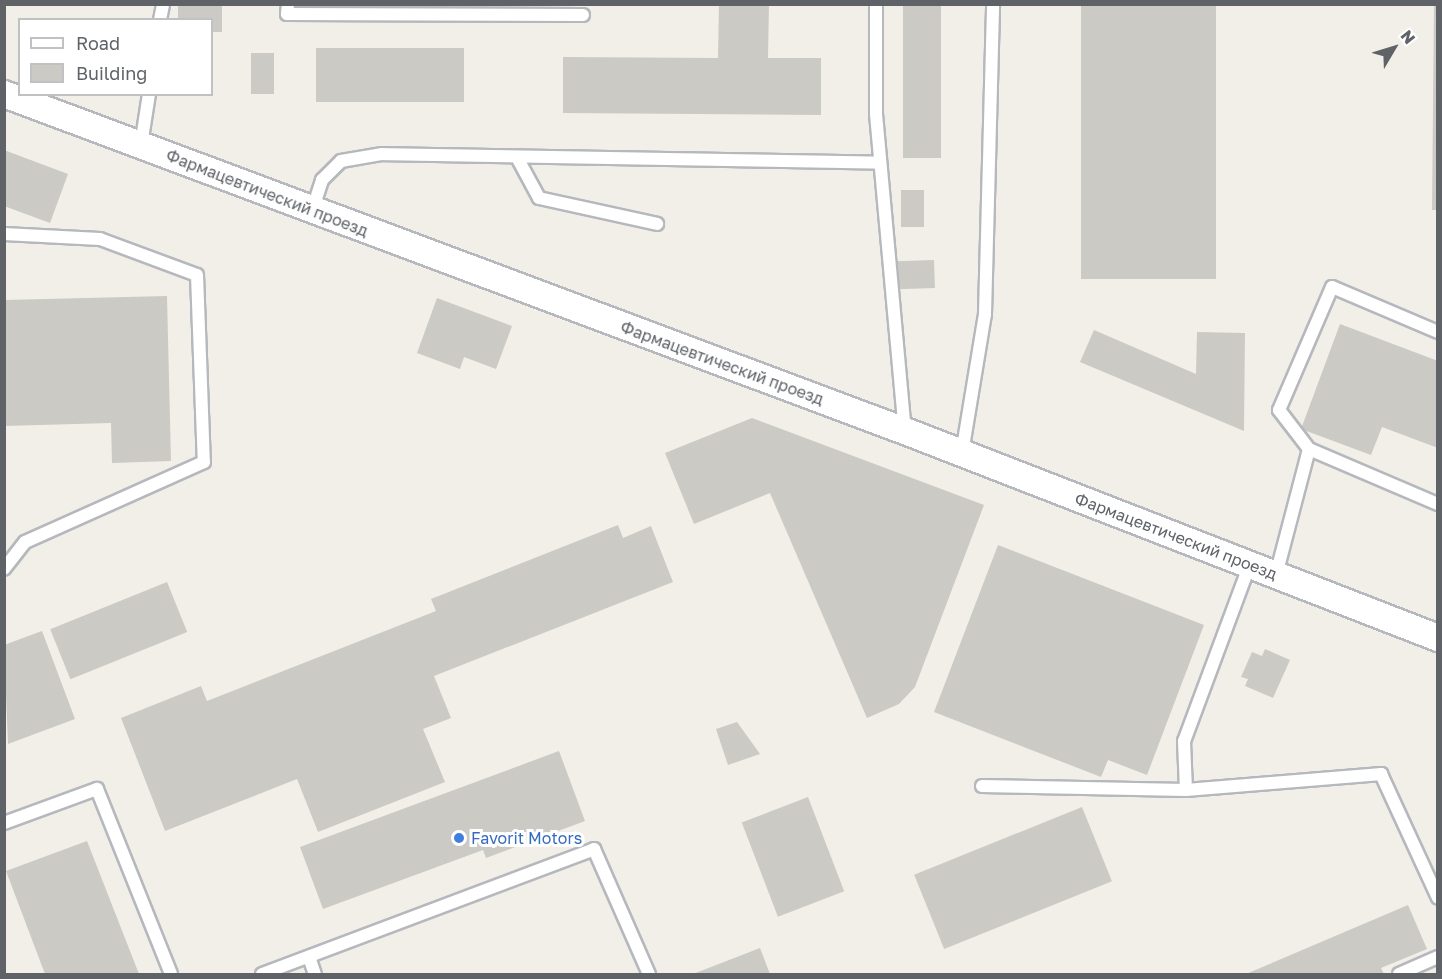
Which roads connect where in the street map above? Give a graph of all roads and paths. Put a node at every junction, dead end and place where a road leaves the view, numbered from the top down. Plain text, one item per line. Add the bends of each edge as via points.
1 (288, 4) edge
2 (876, 4) edge
3 (993, 4) edge
4 (583, 15) dead end
5 (4, 94) edge
6 (149, 96) edge
7 (141, 145) junction
8 (519, 161) junction
9 (880, 163) junction
10 (312, 211) junction
11 (657, 224) dead end
12 (4, 234) edge
13 (1437, 332) edge
14 (905, 431) junction
15 (1309, 449) junction
16 (962, 453) junction
17 (1437, 504) edge
18 (1251, 564) junction
19 (4, 569) edge
20 (1276, 575) junction
21 (1437, 638) edge
22 (982, 786) dead end
23 (1186, 790) junction
24 (4, 823) edge
25 (1437, 898) edge
26 (309, 957) junction
27 (1437, 957) edge
28 (171, 975) edge
29 (262, 975) edge
30 (315, 975) edge
31 (649, 975) edge
32 (1399, 975) edge

1 - 4 lane via 287,14
2 - 9 lane
3 - 16 lane via 985,314
5 - 7 street, Фармацевтический проезд
6 - 7 lane
7 - 10 street, Фармацевтический проезд
8 - 9 lane
8 - 10 lane via 382,154 341,160 322,180
8 - 11 lane via 538,198
9 - 14 lane
10 - 14 street, Фармацевтический проезд
12 - 19 lane via 100,239 197,275 204,462 25,542
13 - 15 lane via 1332,287 1279,411
14 - 16 street, Фармацевтический проезд
15 - 17 lane
15 - 20 lane
16 - 18 street, Фармацевтический проезд
18 - 20 street, Фармацевтический проезд
18 - 23 lane via 1184,741
20 - 21 street, Фармацевтический проезд
22 - 23 lane
23 - 25 lane via 1381,774
24 - 28 lane via 97,789
26 - 29 lane
26 - 30 lane
26 - 31 lane via 594,849
27 - 32 lane

